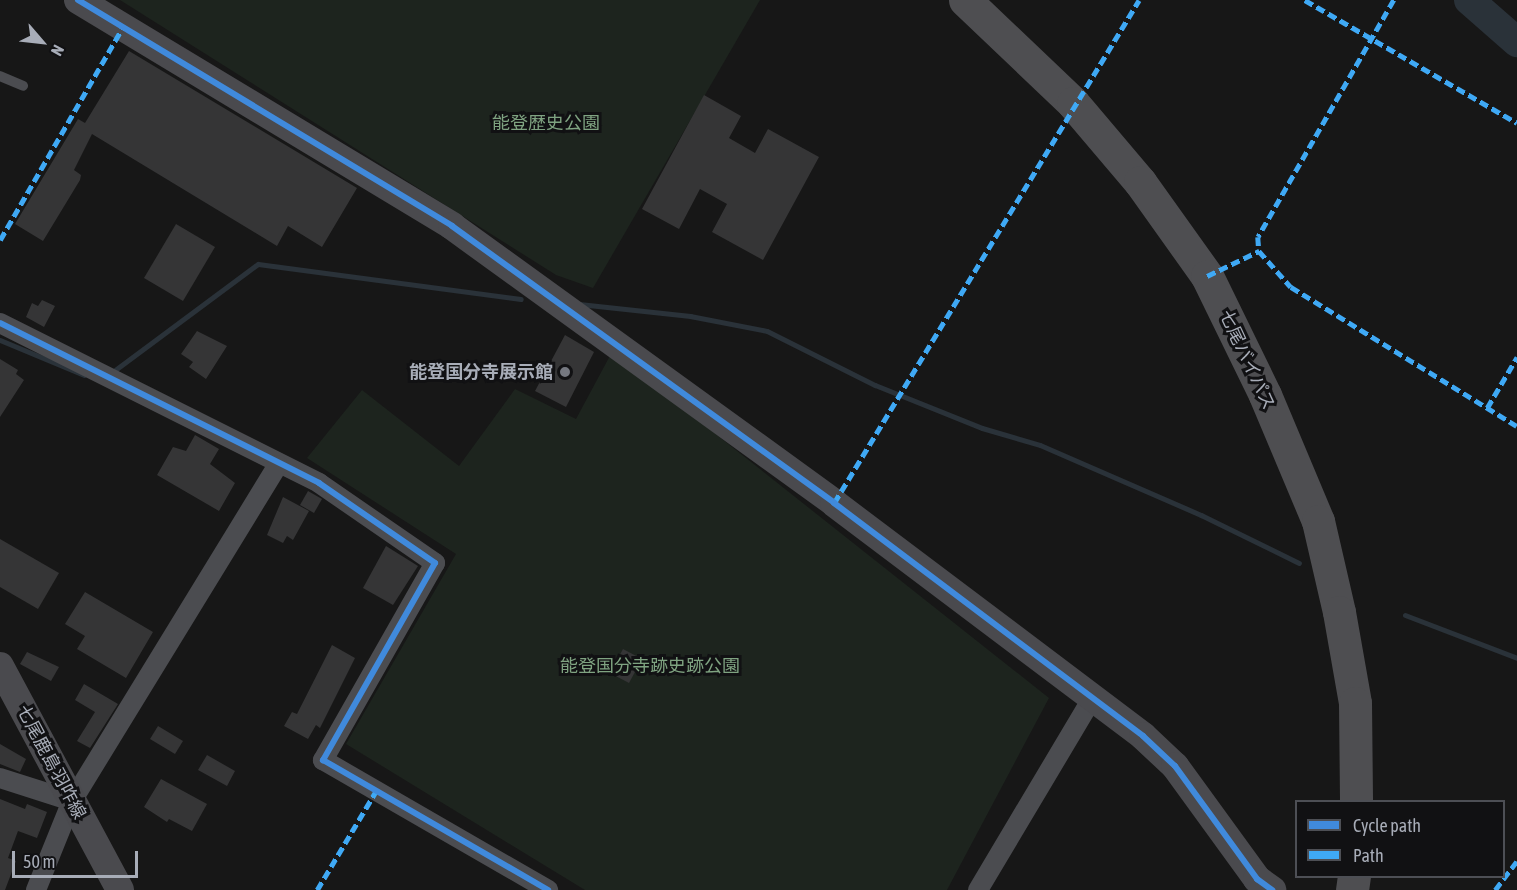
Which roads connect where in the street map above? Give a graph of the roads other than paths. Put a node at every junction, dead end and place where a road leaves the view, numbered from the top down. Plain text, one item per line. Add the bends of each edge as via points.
1 (78, 0) edge
2 (965, 0) edge
3 (0, 76) edge
4 (23, 86) dead end
5 (0, 323) edge
6 (278, 465) junction
7 (0, 666) edge
8 (1093, 697) junction
9 (0, 778) edge
10 (1356, 800) edge
11 (72, 801) junction
12 (36, 890) edge
13 (120, 890) edge
14 (548, 890) edge
15 (978, 890) edge
16 (1272, 890) edge

1 - 8 street via 452,226
2 - 10 highway, 七尾バイパス via 1073,103 1140,182 1207,276 1260,385 1318,521 1355,703
3 - 4 lane
5 - 6 street
6 - 11 street
6 - 14 street via 319,483 435,563 323,760
7 - 11 street, 七尾鹿島羽咋線
8 - 15 street
8 - 16 street via 1175,766 1257,879
9 - 11 street
11 - 12 street
11 - 13 street, 七尾鹿島羽咋線

